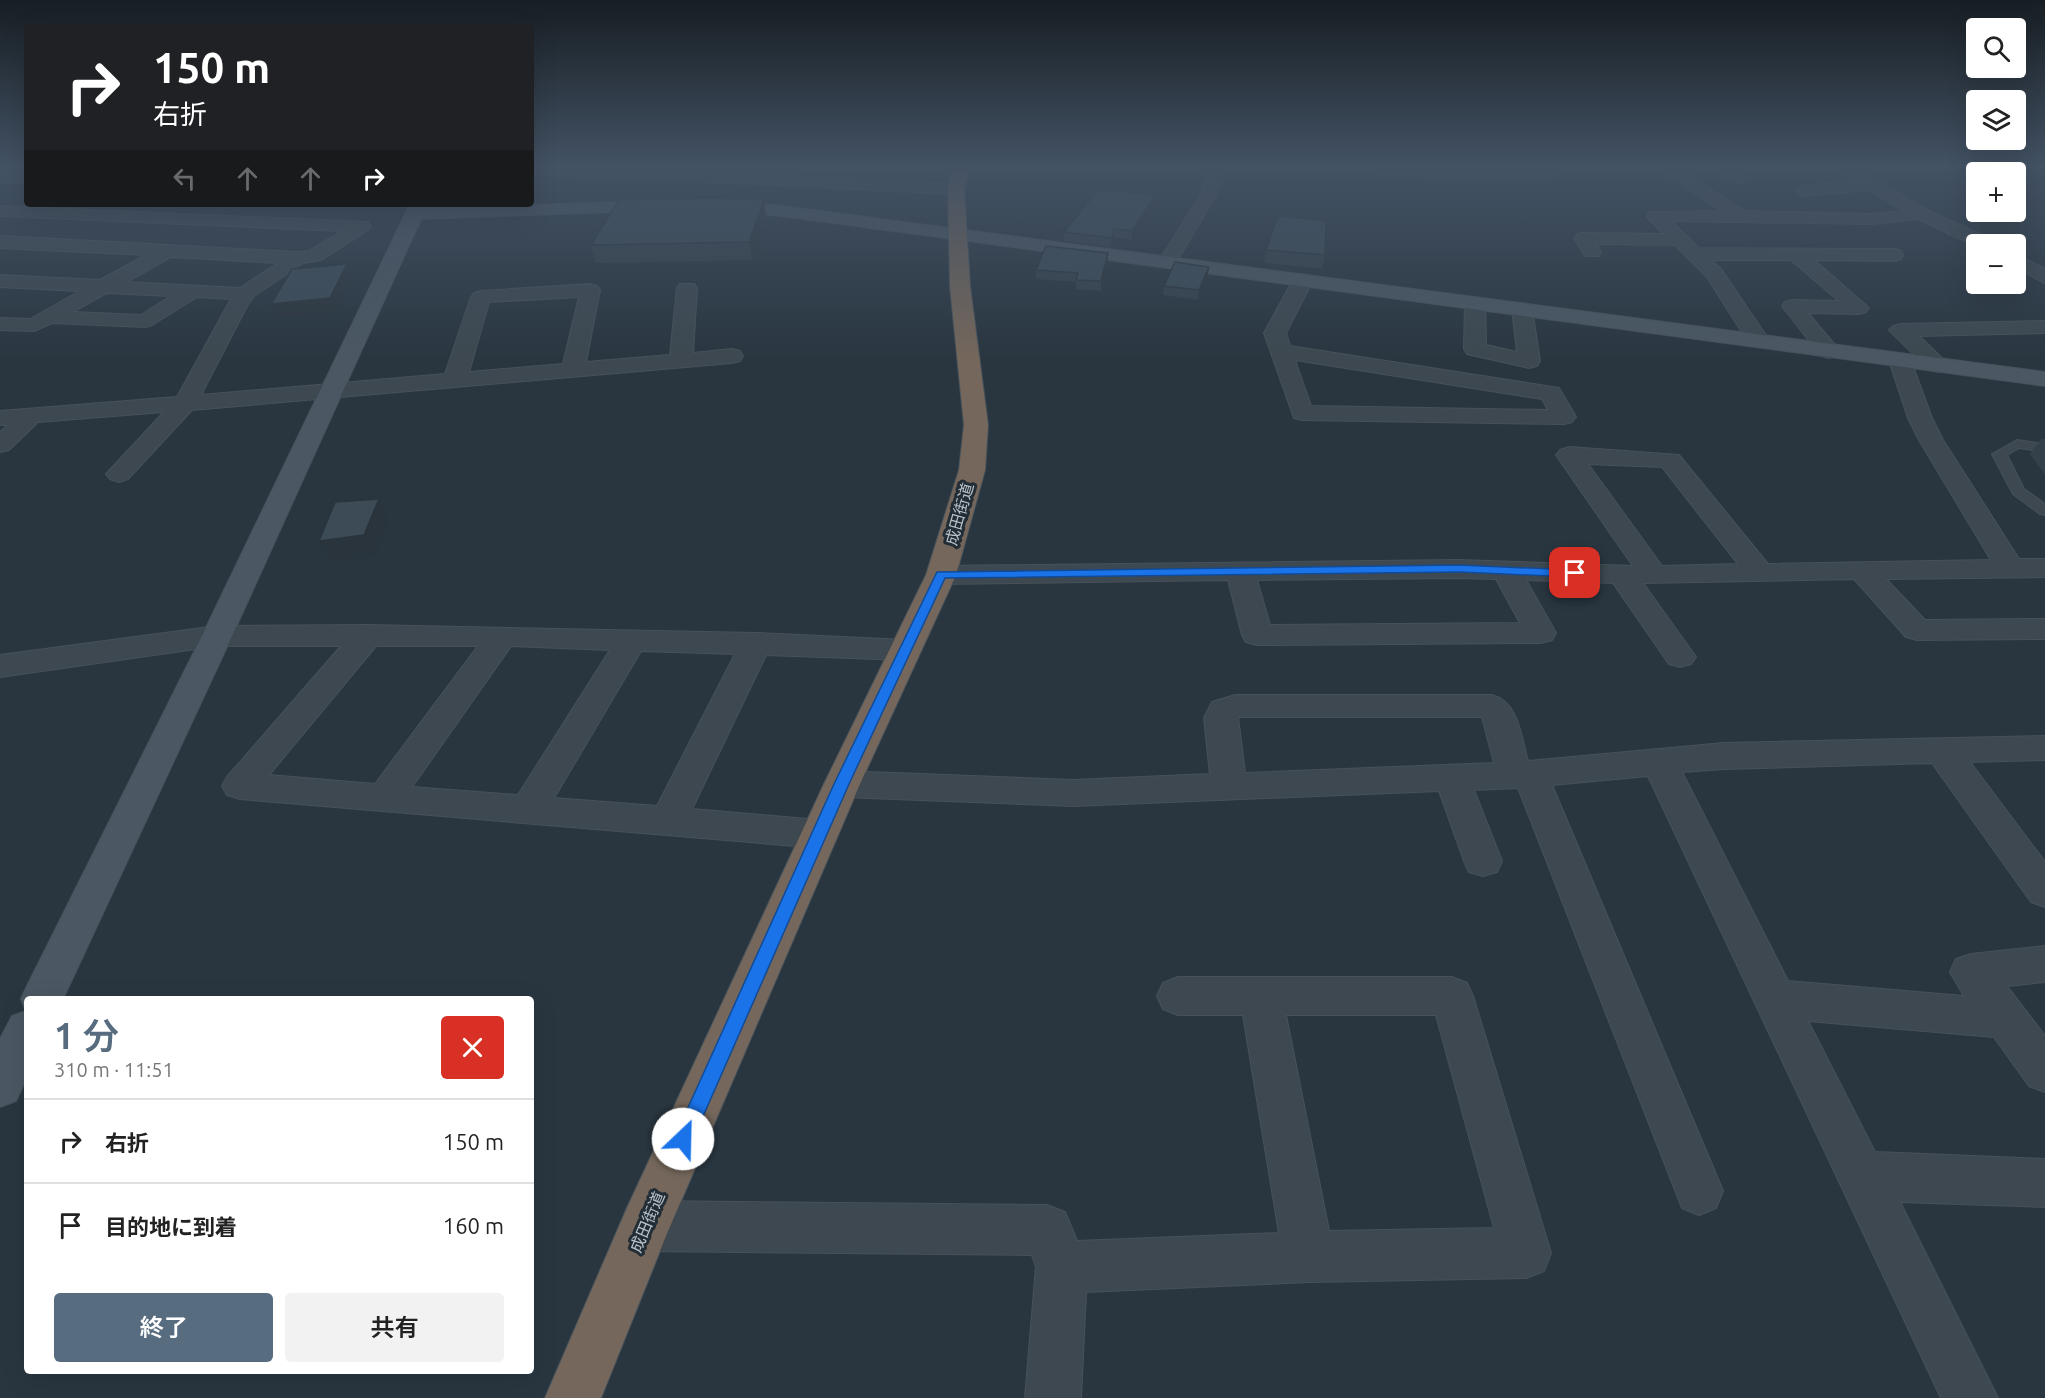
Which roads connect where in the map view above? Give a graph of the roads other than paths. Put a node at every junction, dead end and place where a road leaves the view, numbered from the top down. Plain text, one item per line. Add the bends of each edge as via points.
1 (205, 230) edge
2 (355, 230) edge
3 (407, 230) edge
4 (928, 230) edge
5 (957, 230) edge
6 (1669, 230) edge
7 (957, 234) junction
8 (1679, 240) junction
9 (0, 242) edge
10 (167, 251) junction
11 (1592, 252) dead end
12 (1694, 254) junction
13 (1795, 254) junction
14 (1894, 255) dead end
15 (298, 258) junction
16 (2026, 266) edge
17 (2045, 277) edge
18 (1303, 279) junction
19 (0, 281) edge
20 (103, 287) junction
21 (687, 288) dead end
22 (192, 292) junction
23 (245, 294) junction
24 (1475, 303) junction
25 (1522, 309) junction
26 (49, 317) junction
27 (0, 324) edge
28 (25, 325) junction
29 (2045, 327) edge
30 (142, 338) dead end
31 (94, 339) dead end
32 (47, 340) dead end
33 (1758, 340) junction
34 (0, 341) edge
35 (1281, 351) junction
36 (1829, 351) junction
37 (732, 356) dead end
38 (681, 360) junction
39 (1900, 361) junction
40 (1938, 365) junction
41 (573, 370) junction
42 (455, 380) junction
43 (2042, 382) edge
44 (329, 391) junction
45 (185, 404) junction
46 (31, 416) junction
47 (0, 418) edge
48 (0, 446) edge
49 (2045, 448) edge
50 (119, 474) dead end
51 (2045, 511) edge
52 (2010, 568) junction
53 (2045, 568) edge
54 (1506, 571) junction
55 (1862, 571) junction
56 (1240, 572) junction
57 (1760, 573) junction
58 (941, 574) junction
59 (1654, 574) junction
60 (1622, 575) junction
61 (2045, 628) edge
62 (368, 635) junction
63 (217, 636) junction
64 (502, 636) junction
65 (632, 640) junction
66 (756, 643) junction
67 (906, 650) junction
68 (1680, 657) dead end
69 (8, 665) edge
70 (0, 692) edge
71 (2045, 748) edge
72 (1943, 752) junction
73 (1659, 761) junction
74 (1523, 775) junction
75 (1452, 778) junction
76 (842, 784) junction
77 (1228, 786) junction
78 (384, 798) junction
79 (528, 810) junction
80 (667, 822) junction
81 (819, 834) junction
82 (1483, 861) dead end
83 (2045, 891) edge
84 (2045, 964) edge
85 (43, 996) edge
86 (1178, 996) dead end
87 (1261, 996) junction
88 (1775, 999) junction
89 (2007, 1019) junction
90 (24, 1036) edge
91 (2045, 1071) edge
92 (0, 1086) edge
93 (1861, 1176) junction
94 (2045, 1183) edge
95 (1699, 1191) dead end
96 (645, 1226) junction
97 (1309, 1257) junction
98 (1062, 1267) junction
99 (573, 1398) edge
100 (1053, 1398) edge
101 (1970, 1398) edge

1 - 10 street
2 - 15 street via 314,256
3 - 44 street
4 - 7 street
5 - 7 highway, 成田街道
6 - 8 street
7 - 18 street
7 - 58 highway, 成田街道 via 974,399 975,448
8 - 11 street via 1582,238
8 - 12 street
9 - 10 street
10 - 15 street
10 - 20 street
12 - 13 street
12 - 33 street via 1714,273
13 - 14 street
13 - 36 street via 1859,308 1792,306
15 - 23 street
16 - 17 street
18 - 24 street
18 - 35 street via 1275,333
19 - 20 street
20 - 22 street
20 - 26 street
21 - 38 street
22 - 23 street
22 - 26 street via 145,321
23 - 45 street
24 - 25 street
24 - 25 street via 1475,349 1529,361
25 - 33 street
26 - 28 street
27 - 28 street
28 - 34 street
29 - 40 street via 1900,330
30 - 31 street
32 - 34 street
33 - 36 street
35 - 35 street via 1302,413 1564,417 1551,393
36 - 39 street
37 - 38 street
38 - 41 street
39 - 40 street
39 - 52 street via 1931,440
40 - 43 street
41 - 42 street
41 - 42 street via 590,290 481,297
42 - 44 street
44 - 45 street
44 - 63 street
45 - 46 street
45 - 50 street
46 - 47 street
46 - 48 street
49 - 51 lane via 2017,444 1999,454 2018,491
52 - 53 street
52 - 55 street
54 - 56 street
54 - 56 street via 1541,633 1257,635
54 - 60 street
55 - 57 street
55 - 61 street via 1917,630
56 - 58 street
57 - 59 street
57 - 59 street via 1670,460 1569,454
58 - 67 highway, 成田街道
59 - 60 street
60 - 68 street
62 - 63 street
62 - 64 street
62 - 78 street via 240,786
63 - 69 street
63 - 85 street
64 - 65 street
64 - 78 street
65 - 66 street
65 - 79 street
66 - 67 street
66 - 80 street
67 - 76 highway, 成田街道
69 - 70 street
71 - 72 street
72 - 73 street
72 - 83 street
73 - 74 street
73 - 88 street
74 - 75 street
74 - 77 street via 1492,706 1235,706 1224,710 1221,718
74 - 95 street
75 - 77 street
75 - 82 street
76 - 77 street via 1073,793
76 - 81 highway, 成田街道
78 - 79 street
79 - 80 street
80 - 81 street
81 - 96 highway, 成田街道
84 - 89 street via 1971,972
86 - 87 street
87 - 97 street
87 - 97 street via 1452,996 1526,1253
88 - 89 street
88 - 93 street
89 - 91 street
90 - 92 street
93 - 94 street
93 - 101 street
96 - 98 street via 1047,1230
96 - 99 highway, 成田街道
97 - 98 street
98 - 100 street

